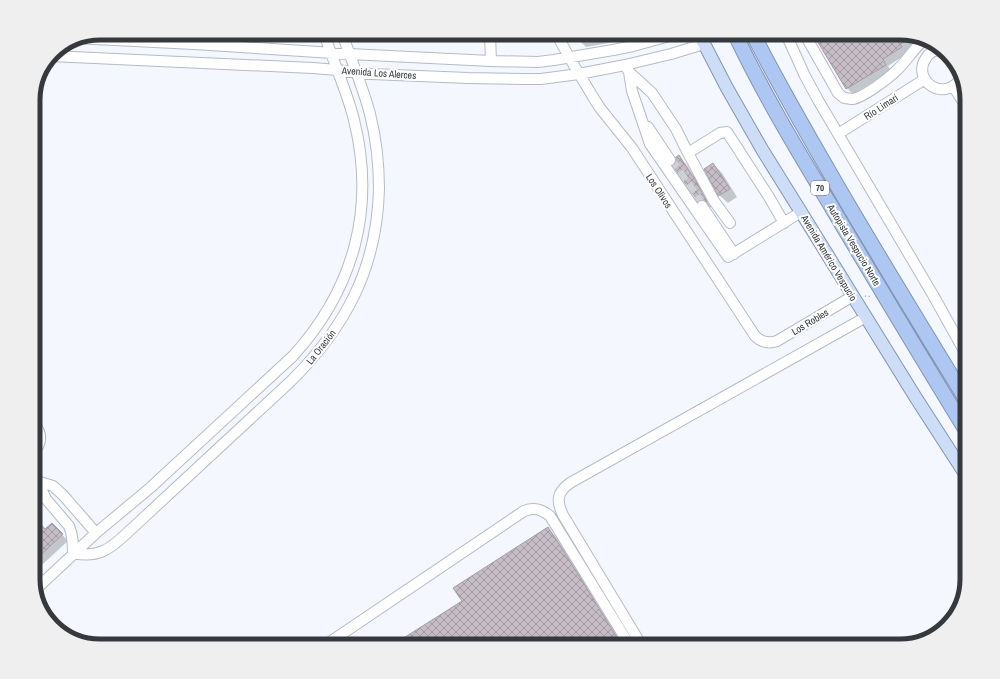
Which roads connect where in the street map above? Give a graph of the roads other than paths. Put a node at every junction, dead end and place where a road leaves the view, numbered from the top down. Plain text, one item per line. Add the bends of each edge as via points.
1 (114, 40) edge
2 (326, 40) edge
3 (344, 40) edge
4 (490, 40) edge
5 (560, 40) edge
6 (655, 40) edge
7 (700, 40) edge
8 (703, 40) edge
9 (738, 40) edge
10 (756, 40) edge
11 (789, 40) edge
12 (808, 40) edge
13 (920, 43) edge
14 (934, 51) edge
15 (330, 53) junction
16 (349, 54) junction
17 (59, 56) edge
18 (569, 57) junction
19 (491, 61) junction
20 (627, 68) junction
21 (337, 70) junction
22 (357, 72) junction
23 (579, 74) junction
24 (925, 79) junction
25 (958, 83) edge
26 (953, 86) junction
27 (960, 96) edge
28 (640, 114) junction
29 (838, 134) junction
30 (688, 153) junction
31 (670, 160) tunnel mouth
32 (702, 206) tunnel mouth
33 (801, 212) junction
34 (730, 223) dead end
35 (784, 223) junction
36 (734, 254) junction
37 (853, 296) junction
38 (866, 317) junction
39 (765, 343) joint
40 (960, 343) edge
41 (292, 356) junction
42 (304, 368) junction
43 (960, 390) edge
44 (960, 421) edge
45 (960, 466) edge
46 (40, 480) edge
47 (40, 486) edge
48 (96, 533) junction
49 (73, 553) junction
50 (40, 585) edge
51 (334, 639) edge
52 (626, 639) edge
53 (638, 639) edge

1 - 15 street, Avenida Los Alerces
2 - 15 street, La Oración
3 - 16 street, La Oración
4 - 19 street
5 - 18 street, Los Olivos
6 - 18 street, Avenida Los Alerces
7 - 20 street, Avenida Los Alerces via 671,54
8 - 33 main road, Avenida Américo Vespucio via 762,151
9 - 44 highway, Autopista Vespucio Norte / 70 via 778,117
10 - 43 highway, Autopista Vespucio Norte / 70 via 793,110
11 - 29 street via 805,76
12 - 13 street via 838,93 844,98 853,99 897,71
14 - 24 street via 924,61 922,70
15 - 16 street, Avenida Los Alerces
15 - 21 street, La Oración
16 - 19 street, Avenida Los Alerces
16 - 22 street, La Oración
17 - 21 street, Avenida Los Alerces
18 - 19 street, Avenida Los Alerces via 538,62
18 - 23 street, Los Olivos
20 - 23 street, Avenida Los Alerces
20 - 28 street
20 - 30 street via 652,93
21 - 22 street, Avenida Los Alerces
21 - 41 street, La Oración via 349,102 360,151 362,194 359,226 351,260 337,293 313,332
22 - 23 street, Avenida Los Alerces via 523,80
22 - 42 street, La Oración via 364,90 377,152 379,181 374,238 355,296 329,338
23 - 39 street, Los Olivos via 600,108 632,148 755,336
24 - 26 street via 938,89
24 - 29 street, Río Limarí
25 - 26 street
26 - 27 street
28 - 31 street
28 - 36 street via 650,144 728,257
29 - 40 street
30 - 34 street via 714,201
30 - 35 street via 720,134 728,133
32 - 36 street
33 - 35 street
33 - 37 main road, Avenida Américo Vespucio
35 - 36 street
37 - 38 main road, Avenida Américo Vespucio
37 - 39 street, Los Robles via 777,341
38 - 45 main road, Avenida Américo Vespucio
38 - 53 street via 570,483 562,490 558,498 563,515
41 - 42 street
41 - 48 street, La Oración via 150,488
42 - 49 street, La Oración via 112,546 90,555
46 - 48 street via 53,486 63,495
47 - 49 street via 46,499 69,526 73,535
48 - 49 street, La Oración
49 - 50 street, La Oración
51 - 52 street via 524,512 537,509 550,516

